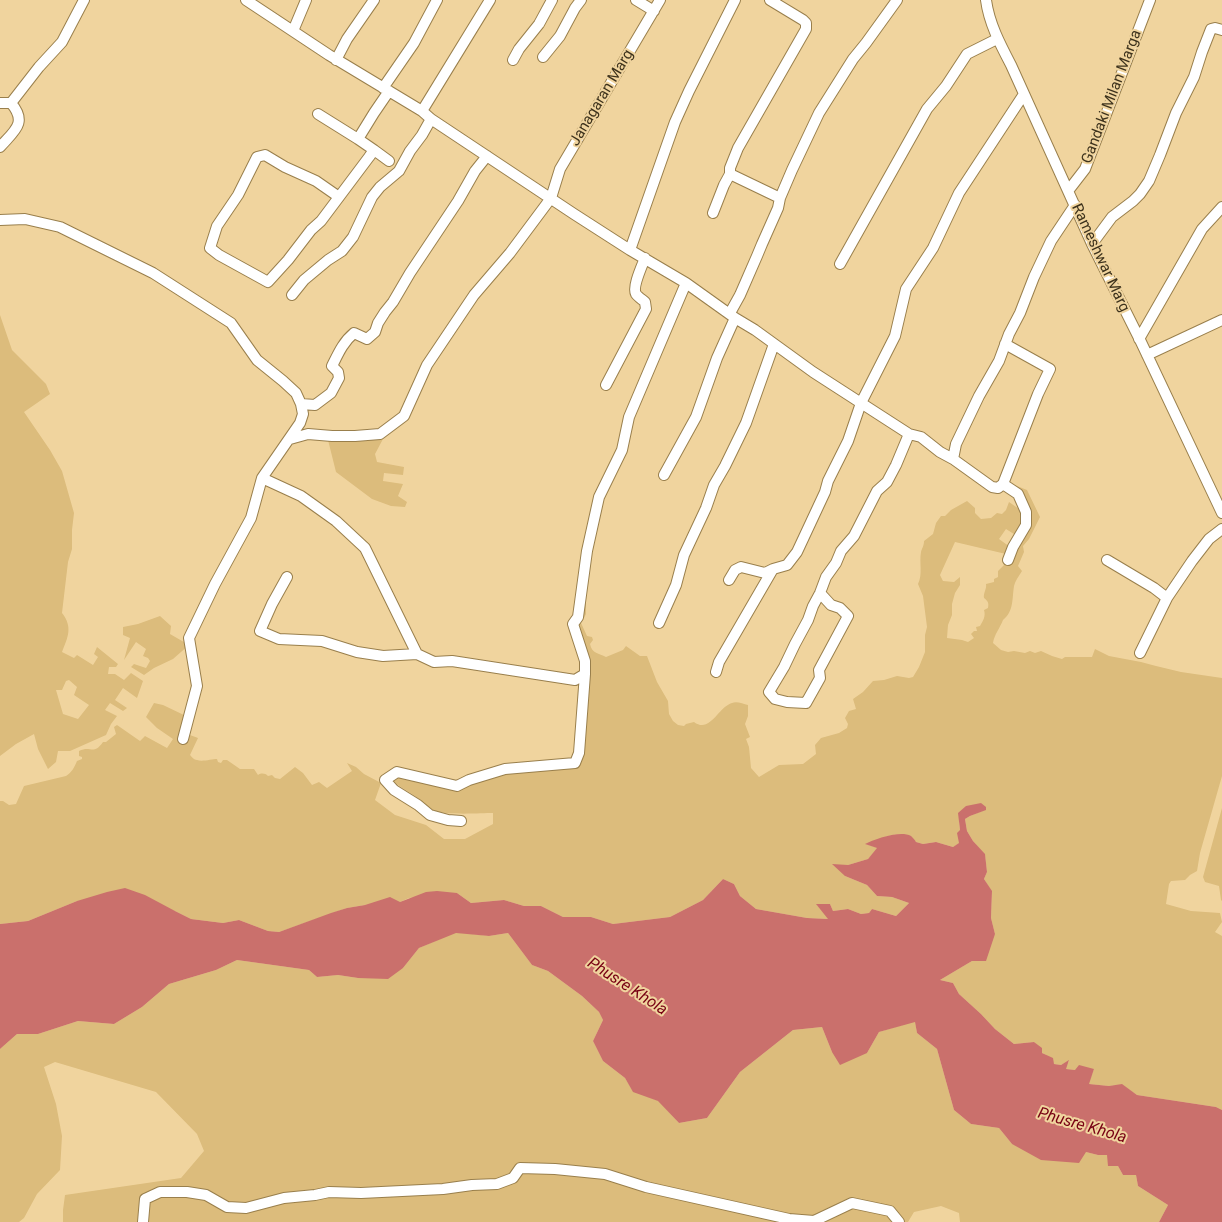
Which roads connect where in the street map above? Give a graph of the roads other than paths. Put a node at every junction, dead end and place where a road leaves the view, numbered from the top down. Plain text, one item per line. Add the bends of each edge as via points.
1 (84, 0) edge
2 (246, 0) edge
3 (306, 0) edge
4 (374, 0) edge
5 (437, 0) edge
6 (490, 0) edge
7 (552, 0) edge
8 (581, 0) edge
9 (636, 0) edge
10 (660, 0) edge
11 (734, 0) edge
12 (770, 0) edge
13 (897, 0) edge
14 (986, 0) edge
15 (1150, 0) edge
16 (261, 4) edge
17 (654, 11) junction
18 (1222, 30) edge
19 (293, 31) junction
20 (996, 38) junction
21 (543, 57) dead end
22 (336, 60) junction
23 (513, 60) dead end
24 (386, 89) junction
25 (1024, 94) junction
26 (0, 103) edge
27 (11, 103) junction
28 (422, 111) junction
29 (318, 114) dead end
30 (431, 119) junction
31 (358, 139) junction
32 (0, 148) edge
33 (374, 150) junction
34 (487, 156) junction
35 (389, 161) dead end
36 (730, 174) junction
37 (1068, 191) junction
38 (339, 197) junction
39 (551, 198) junction
40 (780, 198) junction
41 (1075, 205) junction
42 (1222, 207) edge
43 (713, 213) dead end
44 (0, 220) edge
45 (1092, 244) junction
46 (630, 250) junction
47 (645, 258) junction
48 (840, 264) dead end
49 (686, 283) junction
50 (292, 295) dead end
51 (732, 316) junction
52 (1222, 320) edge
53 (1139, 339) junction
54 (774, 344) junction
55 (1006, 344) junction
56 (1147, 355) junction
57 (606, 385) dead end
58 (861, 403) junction
59 (301, 404) junction
60 (909, 434) junction
61 (290, 439) junction
62 (953, 459) junction
63 (664, 475) dead end
64 (262, 478) junction
65 (1003, 484) junction
66 (1222, 513) edge
67 (1222, 529) edge
68 (1008, 560) dead end
69 (1106, 560) dead end
70 (773, 569) junction
71 (287, 578) dead end
72 (730, 580) dead end
73 (820, 593) junction
74 (1167, 598) junction
75 (659, 623) dead end
76 (1140, 652) dead end
77 (416, 654) junction
78 (716, 672) dead end
79 (585, 674) junction
80 (183, 738) dead end
81 (461, 821) dead end
82 (143, 1222) edge
83 (898, 1222) edge

1 - 27 street via 62,42
2 - 16 street
3 - 19 street
4 - 22 street
5 - 24 street
6 - 28 street
7 - 23 street
8 - 21 street
9 - 17 street
10 - 17 street, Janagaran Marg
11 - 46 street via 675,122
12 - 36 street via 803,20 806,29 738,148
13 - 40 street via 853,59 819,113
14 - 20 street, Rameshwar Marg
15 - 37 street, Gandaki Milan Marga via 1084,169
16 - 19 street
17 - 39 street, Janagaran Marg via 560,169
18 - 45 street via 1211,29 1149,181 1133,202 1112,217
19 - 22 street
20 - 25 street, Rameshwar Marg
20 - 48 street via 967,54 928,109
22 - 24 street
24 - 28 street
24 - 31 street
25 - 37 street, Rameshwar Marg
25 - 58 street via 959,193 933,248 906,289 896,336
26 - 27 street
27 - 32 street via 20,118
28 - 30 street
29 - 31 street
30 - 34 street
30 - 50 street via 399,171 372,197 354,237 342,251 304,280
31 - 33 street
33 - 35 street
33 - 38 street
34 - 39 street
34 - 59 street via 414,266 375,332 367,340 354,333 342,347 332,366 339,378 331,393 315,405
36 - 40 street
36 - 43 street
37 - 41 street, Rameshwar Marg
38 - 38 street via 268,282 210,248 217,226 238,195 257,157 265,155 316,181
39 - 46 street
39 - 61 street, Janagaran Marg via 474,295 427,365 404,416 380,434 308,434
40 - 51 street
41 - 45 street, Rameshwar Marg
41 - 55 street via 1051,241
42 - 53 street via 1202,229
44 - 59 street via 25,219 60,227 153,273 231,323 257,360 296,393
45 - 53 street, Rameshwar Marg
46 - 47 street
47 - 49 street
47 - 57 street via 635,290 645,302 646,309
49 - 51 street
49 - 79 street via 629,417 622,450 599,497 587,551 578,617 573,624
51 - 54 street
51 - 63 street via 696,417
52 - 56 street
53 - 56 street, Rameshwar Marg
54 - 58 street
54 - 75 street via 746,423 714,485
55 - 62 street via 956,444
55 - 65 street via 1050,369
56 - 66 street, Rameshwar Marg
58 - 60 street
58 - 70 street via 848,440 796,552 787,565
59 - 61 street via 303,414
60 - 62 street via 921,437
60 - 73 street via 896,465 877,491 854,536 841,551
61 - 64 street
62 - 65 street via 992,487 998,488
64 - 77 street via 301,496 336,521 365,548
64 - 80 street via 252,518 189,638 197,686
65 - 68 street via 1018,494 1026,512 1026,526
67 - 74 street via 1208,540
69 - 74 street
70 - 72 street via 765,573 741,567 735,570
70 - 78 street
71 - 77 street via 260,631 279,639 322,641 383,656
73 - 73 street via 769,692 775,699 806,703 820,678 819,670 848,616
74 - 76 street
77 - 79 street via 434,662 452,660 575,680
79 - 81 street via 579,752 575,763 505,769 457,786 397,772 385,780 394,790 430,814
82 - 83 street via 146,1199 160,1192 206,1195 227,1207 246,1208 284,1198 329,1192 361,1193 497,1184 513,1178 520,1168 605,1174 646,1188 789,1219 814,1221 852,1203 890,1211

